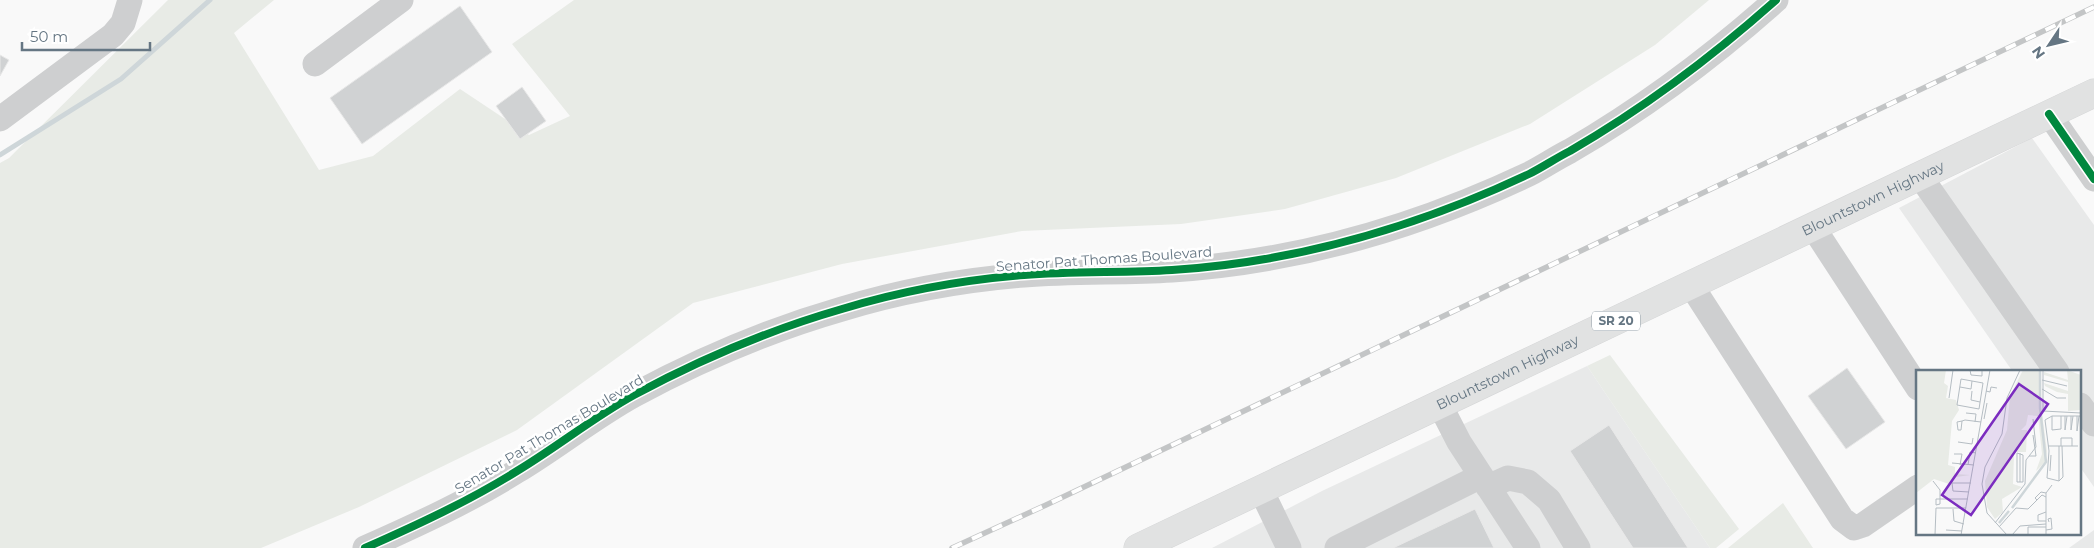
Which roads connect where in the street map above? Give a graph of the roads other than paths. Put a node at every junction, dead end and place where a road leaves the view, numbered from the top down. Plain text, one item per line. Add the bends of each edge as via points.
1 (130, 0) edge
2 (401, 0) edge
3 (1776, 0) edge
4 (315, 64) dead end
5 (2094, 93) edge
6 (2056, 111) junction
7 (0, 119) edge
8 (2094, 152) edge
9 (1920, 176) junction
10 (2094, 179) edge
11 (1813, 227) junction
12 (1691, 285) junction
13 (2056, 370) edge
14 (1916, 385) edge
15 (1440, 405) junction
16 (2082, 407) edge
17 (2094, 424) edge
18 (1484, 481) junction
19 (1916, 488) edge
20 (1261, 490) junction
21 (365, 548) edge
22 (1138, 548) edge
23 (1289, 548) edge
24 (1337, 548) edge
25 (1528, 548) edge
26 (1578, 548) edge

1 - 7 street via 123,23 113,35
2 - 4 street
3 - 21 street, Senator Pat Thomas Boulevard via 1654,98 1600,133 1531,173 1431,215 1355,240 1254,261 1172,270 1026,275 900,293 841,309 746,342 690,366 630,397 480,493 430,520
5 - 6 main road, Blountstown Highway / SR 20
6 - 8 street
6 - 9 main road, Blountstown Highway / SR 20
6 - 10 street
9 - 11 main road, Blountstown Highway / SR 20
9 - 13 street
11 - 12 main road, Blountstown Highway / SR 20
11 - 14 street
12 - 15 main road, Blountstown Highway / SR 20
12 - 19 street via 1848,525 1854,528 1863,526
15 - 18 street
15 - 20 main road, Blountstown Highway / SR 20
16 - 17 street
18 - 24 street
18 - 25 street
18 - 26 street via 1508,478 1528,482 1549,500
20 - 22 main road, Blountstown Highway / SR 20
20 - 23 street

